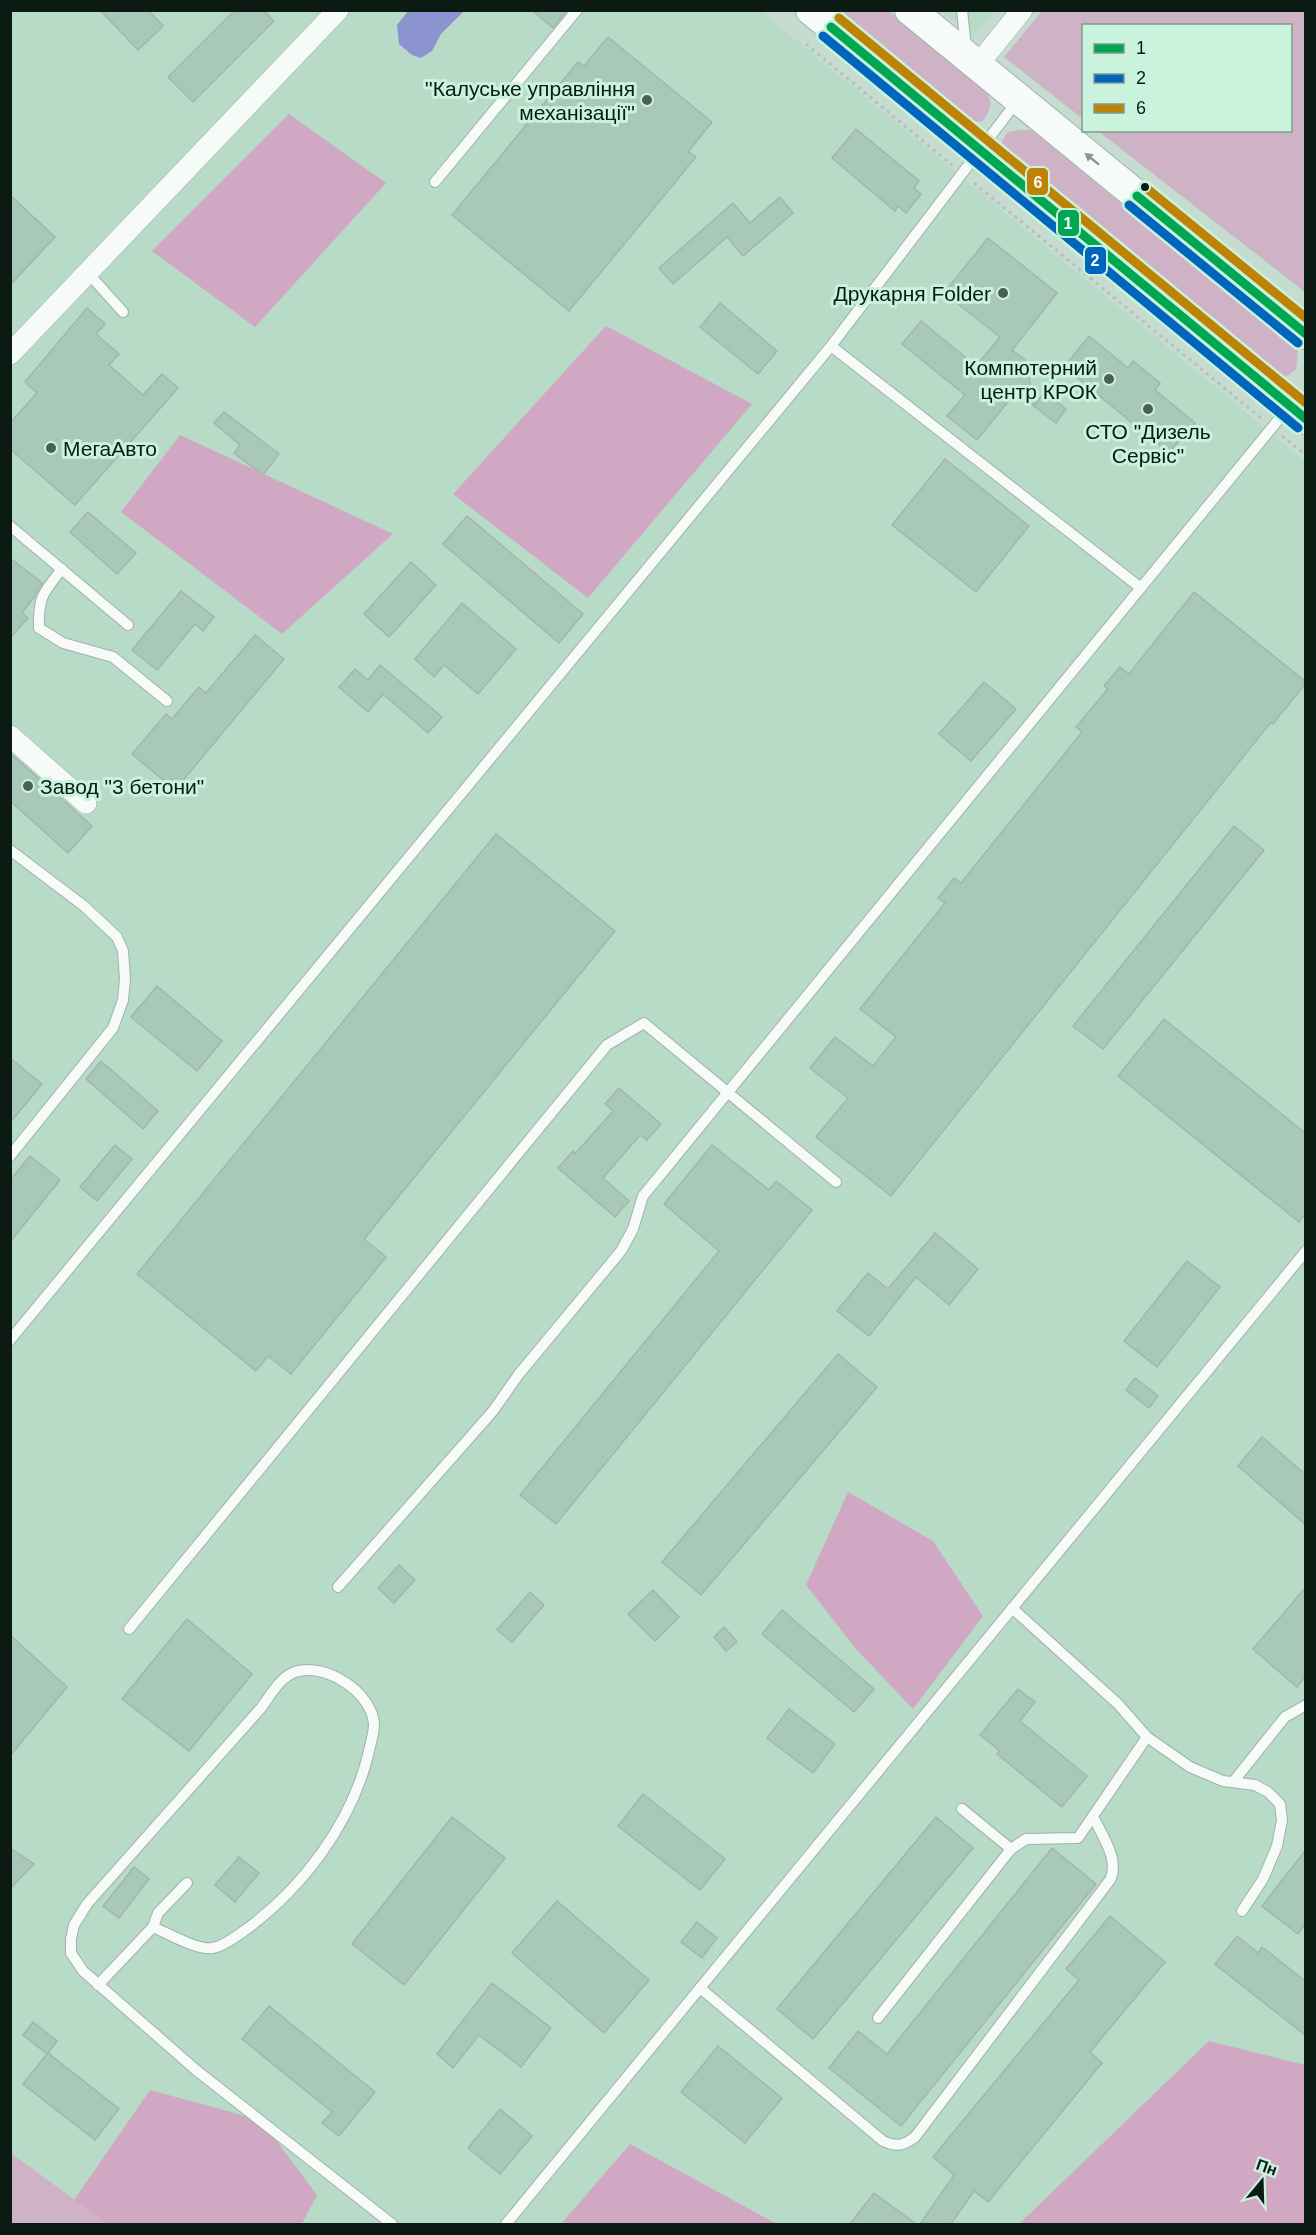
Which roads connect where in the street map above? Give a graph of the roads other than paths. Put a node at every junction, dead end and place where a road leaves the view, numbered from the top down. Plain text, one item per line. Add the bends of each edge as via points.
1 (338, 10) edge
2 (577, 10) edge
3 (811, 10) edge
4 (910, 10) edge
5 (962, 10) edge
6 (1022, 10) edge
7 (979, 56) junction
8 (1018, 99) junction
9 (980, 150) junction
10 (435, 182) dead end
11 (88, 273) junction
12 (123, 312) dead end
13 (1305, 334) edge
14 (831, 346) junction
15 (10, 354) edge
16 (1289, 417) edge
17 (10, 526) edge
18 (62, 569) junction
19 (1141, 588) junction
20 (128, 625) dead end
21 (167, 701) dead end
22 (10, 736) edge
23 (86, 803) dead end
24 (10, 850) edge
25 (728, 1093) junction
26 (10, 1156) edge
27 (836, 1182) dead end
28 (1305, 1251) edge
29 (10, 1340) edge
30 (338, 1587) dead end
31 (1012, 1608) junction
32 (129, 1629) dead end
33 (1305, 1705) edge
34 (1147, 1737) junction
35 (1233, 1782) junction
36 (962, 1809) dead end
37 (1094, 1816) junction
38 (1011, 1849) junction
39 (188, 1882) dead end
40 (1242, 1911) dead end
41 (153, 1927) junction
42 (98, 1985) junction
43 (700, 1988) junction
44 (878, 2018) dead end
45 (392, 2224) edge
46 (506, 2224) edge

1 - 11 street
2 - 10 lane
3 - 9 street
4 - 7 street
5 - 7 lane
6 - 7 street
7 - 8 street
8 - 9 lane
13 -> 8 street
9 - 14 lane
9 - 16 street
11 - 12 lane
11 - 15 street
14 - 19 lane
14 - 29 lane
16 - 19 lane
17 - 18 lane
18 - 20 lane
18 - 21 lane via 38,606 39,628 63,643 113,657
19 - 25 lane
22 - 23 street
24 - 26 lane via 84,906 117,937 123,951 125,979 123,1000 113,1028
25 - 27 lane
25 - 30 lane via 643,1196 621,1251 493,1411
25 - 32 lane via 644,1023 607,1045
28 - 31 lane
31 - 34 lane via 1118,1704
31 - 43 lane
33 - 35 lane via 1286,1717
34 - 35 lane via 1190,1767
34 - 37 lane
35 - 40 lane via 1255,1785 1268,1792 1280,1804 1282,1820 1277,1846 1263,1879
36 - 38 lane
37 - 38 lane via 1078,1838 1026,1839
37 - 43 lane via 1113,1858 1110,1880 915,2138 905,2145 883,2141
38 - 44 lane
39 - 41 lane via 158,1913
41 - 42 lane
41 - 42 lane via 212,1949 259,1920 290,1891 325,1848 363,1776 374,1722 367,1702 351,1686 310,1671 294,1672 281,1681 87,1904 74,1925 71,1953
42 - 45 lane via 196,2070
43 - 46 lane

